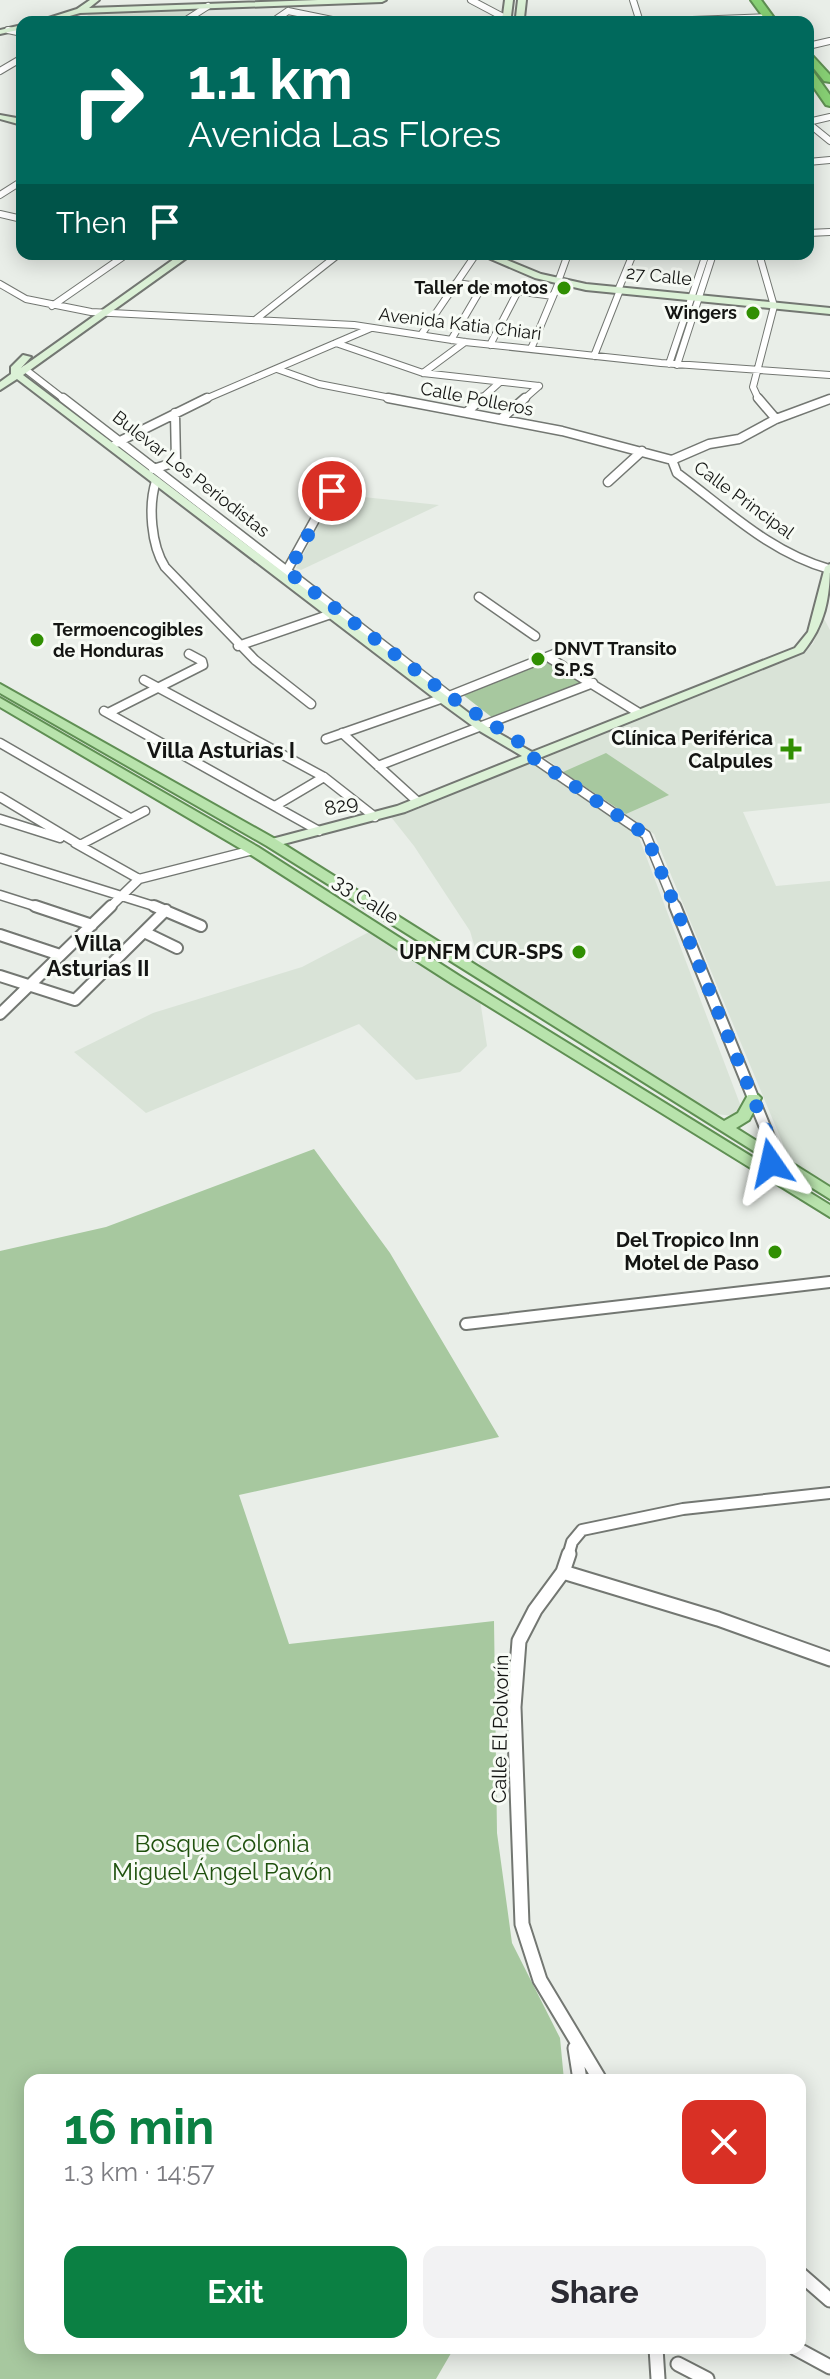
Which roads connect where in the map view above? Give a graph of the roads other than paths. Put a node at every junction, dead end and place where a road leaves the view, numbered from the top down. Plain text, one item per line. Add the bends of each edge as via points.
1 (95, 0) edge
2 (382, 0) edge
3 (471, 0) edge
4 (288, 5) edge
5 (208, 6) junction
6 (80, 11) junction
7 (62, 16) edge
8 (192, 16) edge
9 (323, 16) edge
10 (497, 16) edge
11 (814, 61) edge
12 (814, 80) edge
13 (830, 81) edge
14 (830, 103) edge
15 (814, 127) edge
16 (830, 141) edge
17 (118, 260) edge
18 (169, 260) edge
19 (171, 260) edge
20 (331, 260) edge
21 (472, 260) edge
22 (501, 260) edge
23 (507, 260) edge
24 (566, 260) edge
25 (631, 260) edge
26 (704, 260) edge
27 (710, 260) edge
28 (761, 260) edge
29 (559, 280) junction
30 (456, 283) junction
31 (0, 284) edge
32 (482, 287) junction
33 (619, 289) junction
34 (518, 291) junction
35 (553, 296) junction
36 (695, 297) junction
37 (774, 304) junction
38 (52, 306) junction
39 (830, 309) edge
40 (91, 312) junction
41 (105, 312) junction
42 (255, 320) junction
43 (373, 327) junction
44 (66, 334) junction
45 (421, 335) junction
46 (451, 340) junction
47 (465, 342) junction
48 (336, 343) junction
49 (490, 345) junction
50 (531, 349) junction
51 (594, 356) junction
52 (673, 364) junction
53 (23, 367) junction
54 (277, 369) junction
55 (757, 372) junction
56 (423, 373) junction
57 (830, 375) edge
58 (0, 376) edge
59 (500, 382) junction
60 (0, 387) edge
61 (830, 399) edge
62 (467, 412) junction
63 (175, 413) junction
64 (501, 419) junction
65 (776, 419) junction
66 (114, 443) junction
67 (642, 451) junction
68 (672, 460) junction
69 (344, 467) dead end
70 (152, 474) junction
71 (608, 482) dead end
72 (830, 568) edge
73 (285, 574) junction
74 (479, 597) dead end
75 (331, 614) junction
76 (535, 636) dead end
77 (238, 646) junction
78 (564, 650) dead end
79 (189, 654) dead end
80 (548, 657) junction
81 (144, 680) dead end
82 (593, 683) junction
83 (0, 688) edge
84 (159, 688) junction
85 (442, 696) junction
86 (0, 702) edge
87 (311, 704) dead end
88 (635, 711) junction
89 (486, 726) junction
90 (342, 733) junction
91 (326, 739) dead end
92 (0, 743) edge
93 (532, 757) junction
94 (378, 766) junction
95 (324, 777) junction
96 (0, 797) edge
97 (414, 798) junction
98 (275, 806) junction
99 (145, 811) dead end
100 (375, 817) junction
101 (130, 818) junction
102 (0, 819) edge
103 (319, 831) junction
104 (272, 843) junction
105 (80, 845) junction
106 (253, 850) junction
107 (0, 858) edge
108 (139, 879) junction
109 (0, 895) edge
110 (121, 897) junction
111 (166, 910) junction
112 (92, 925) junction
113 (201, 926) dead end
114 (144, 932) junction
115 (0, 935) edge
116 (177, 948) dead end
117 (60, 955) junction
118 (0, 976) edge
119 (29, 986) junction
120 (0, 1014) edge
121 (753, 1098) junction
122 (712, 1120) junction
123 (686, 1122) junction
124 (730, 1124) junction
125 (772, 1149) junction
126 (828, 1204) edge
127 (830, 1282) edge
128 (466, 1324) dead end
129 (830, 1493) edge
130 (563, 1572) junction
131 (830, 1659) edge
132 (575, 2042) junction
133 (579, 2074) edge
134 (596, 2074) edge
135 (806, 2279) edge
136 (830, 2300) edge
137 (656, 2354) edge
138 (806, 2354) edge
139 (678, 2364) dead end
140 (830, 2367) edge
141 (658, 2379) edge
142 (707, 2379) edge

1 - 6 street
2 - 4 street
3 - 10 street
4 - 5 street
4 - 9 street
5 - 6 street
5 - 8 street
6 - 7 street
11 - 13 highway
12 - 14 highway
15 - 16 street
17 - 38 street
18 - 40 street
19 - 41 street
20 - 42 street
21 - 30 street
22 - 29 street
23 - 29 street
24 - 29 street
25 - 33 street
26 - 36 street
27 - 36 street
28 - 37 street
29 - 33 street
29 - 35 street
30 - 32 street
30 - 45 street
31 - 38 street
32 - 34 street
32 - 46 street
33 - 36 street
33 - 51 street
34 - 35 street
34 - 49 street
35 - 50 street
36 - 37 street
36 - 52 street
37 - 39 street
37 - 55 street
38 - 40 street
40 - 41 street
40 - 44 street
41 - 42 street
41 - 44 street
42 - 43 street
43 - 45 street, Avenida Katia Chiari
43 - 48 street, Avenida Katia Chiari
44 - 53 street
45 - 46 street, Avenida Katia Chiari
46 - 47 street, Avenida Katia Chiari
47 - 49 street, Avenida Katia Chiari
47 - 56 street
48 - 54 street, Avenida Katia Chiari
48 - 56 street
49 - 50 street, Avenida Katia Chiari
50 - 51 street, Avenida Katia Chiari
51 - 52 street, Avenida Katia Chiari
52 - 55 street, Avenida Katia Chiari
53 - 58 street
53 - 60 street
53 - 66 street, Bulevar Los Periodistas
54 - 62 street, Calle Polleros via 309,384
54 - 63 street, Avenida Katia Chiari
55 - 57 street, Avenida Katia Chiari
55 - 65 street via 755,393
56 - 59 street
59 - 62 street
59 - 64 street via 539,386
61 - 65 street, Calle Principal
62 - 64 street, Calle Polleros
63 - 66 street, Avenida Katia Chiari
63 - 70 street via 176,462
64 - 67 street, Calle Polleros
65 - 68 street, Calle Principal via 739,439 709,444
66 - 70 street, Bulevar Los Periodistas
67 - 68 street, Calle Polleros
67 - 71 street
68 - 72 street, Calle Principal via 677,473 778,548 798,560
69 - 73 street
70 - 73 street, Bulevar Los Periodistas
70 - 77 street via 158,558
72 - 88 street, Calle Principal via 813,633 799,650
73 - 75 street, Bulevar Los Periodistas
73 - 85 street, Bulevar Los Periodistas
74 - 76 street
75 - 77 street
75 - 85 street, Bulevar Los Periodistas
77 - 87 street
78 - 80 street
79 - 84 street via 203,665
80 - 82 street
80 - 85 street
81 - 84 street
82 - 88 street
82 - 89 street
83 - 104 main road, 33 Calle
84 - 95 street
84 - 98 street via 106,712
85 - 89 street, Bulevar Los Periodistas
85 - 90 street
86 - 106 main road, 33 Calle
88 - 93 street, Calle Principal
89 - 93 street, Bulevar Los Periodistas
89 - 94 street
90 - 91 street
90 - 94 street
92 - 101 street
93 - 97 street, Calle Principal
93 - 121 street, Bulevar Los Periodistas via 646,835
94 - 97 street
95 - 98 street
95 - 100 street
96 - 105 street
97 - 100 street, 829
98 - 103 street
99 - 101 street
100 - 103 street, 829
101 - 105 street
102 - 105 street
103 - 104 street, 829
104 - 122 main road, 33 Calle
105 - 108 street
106 - 108 street
106 - 123 main road, 33 Calle
107 - 110 street
108 - 110 street
109 - 112 street
110 - 111 street
110 - 112 street
111 - 113 street
111 - 114 street
112 - 117 street
114 - 116 street
114 - 119 street via 75,1000
115 - 117 street
117 - 119 street
118 - 119 street
119 - 120 street
121 - 124 main road via 744,1116
121 - 125 street, Bulevar Los Periodistas
122 - 124 main road
122 - 125 main road, 33 Calle
123 - 125 main road via 754,1157
123 - 126 main road, 33 Calle
124 - 125 main road
125 - 126 main road via 771,1163 779,1172
127 - 128 street
129 - 130 street, Calle El Polvorín via 672,1511 582,1530 572,1542
130 - 131 street
130 - 132 street, Calle El Polvorín via 519,1641 516,1822 522,1924 540,1980
132 - 133 street
132 - 134 street, Calle El Polvorín
135 - 136 street
137 - 141 street
138 - 140 street
139 - 142 street

